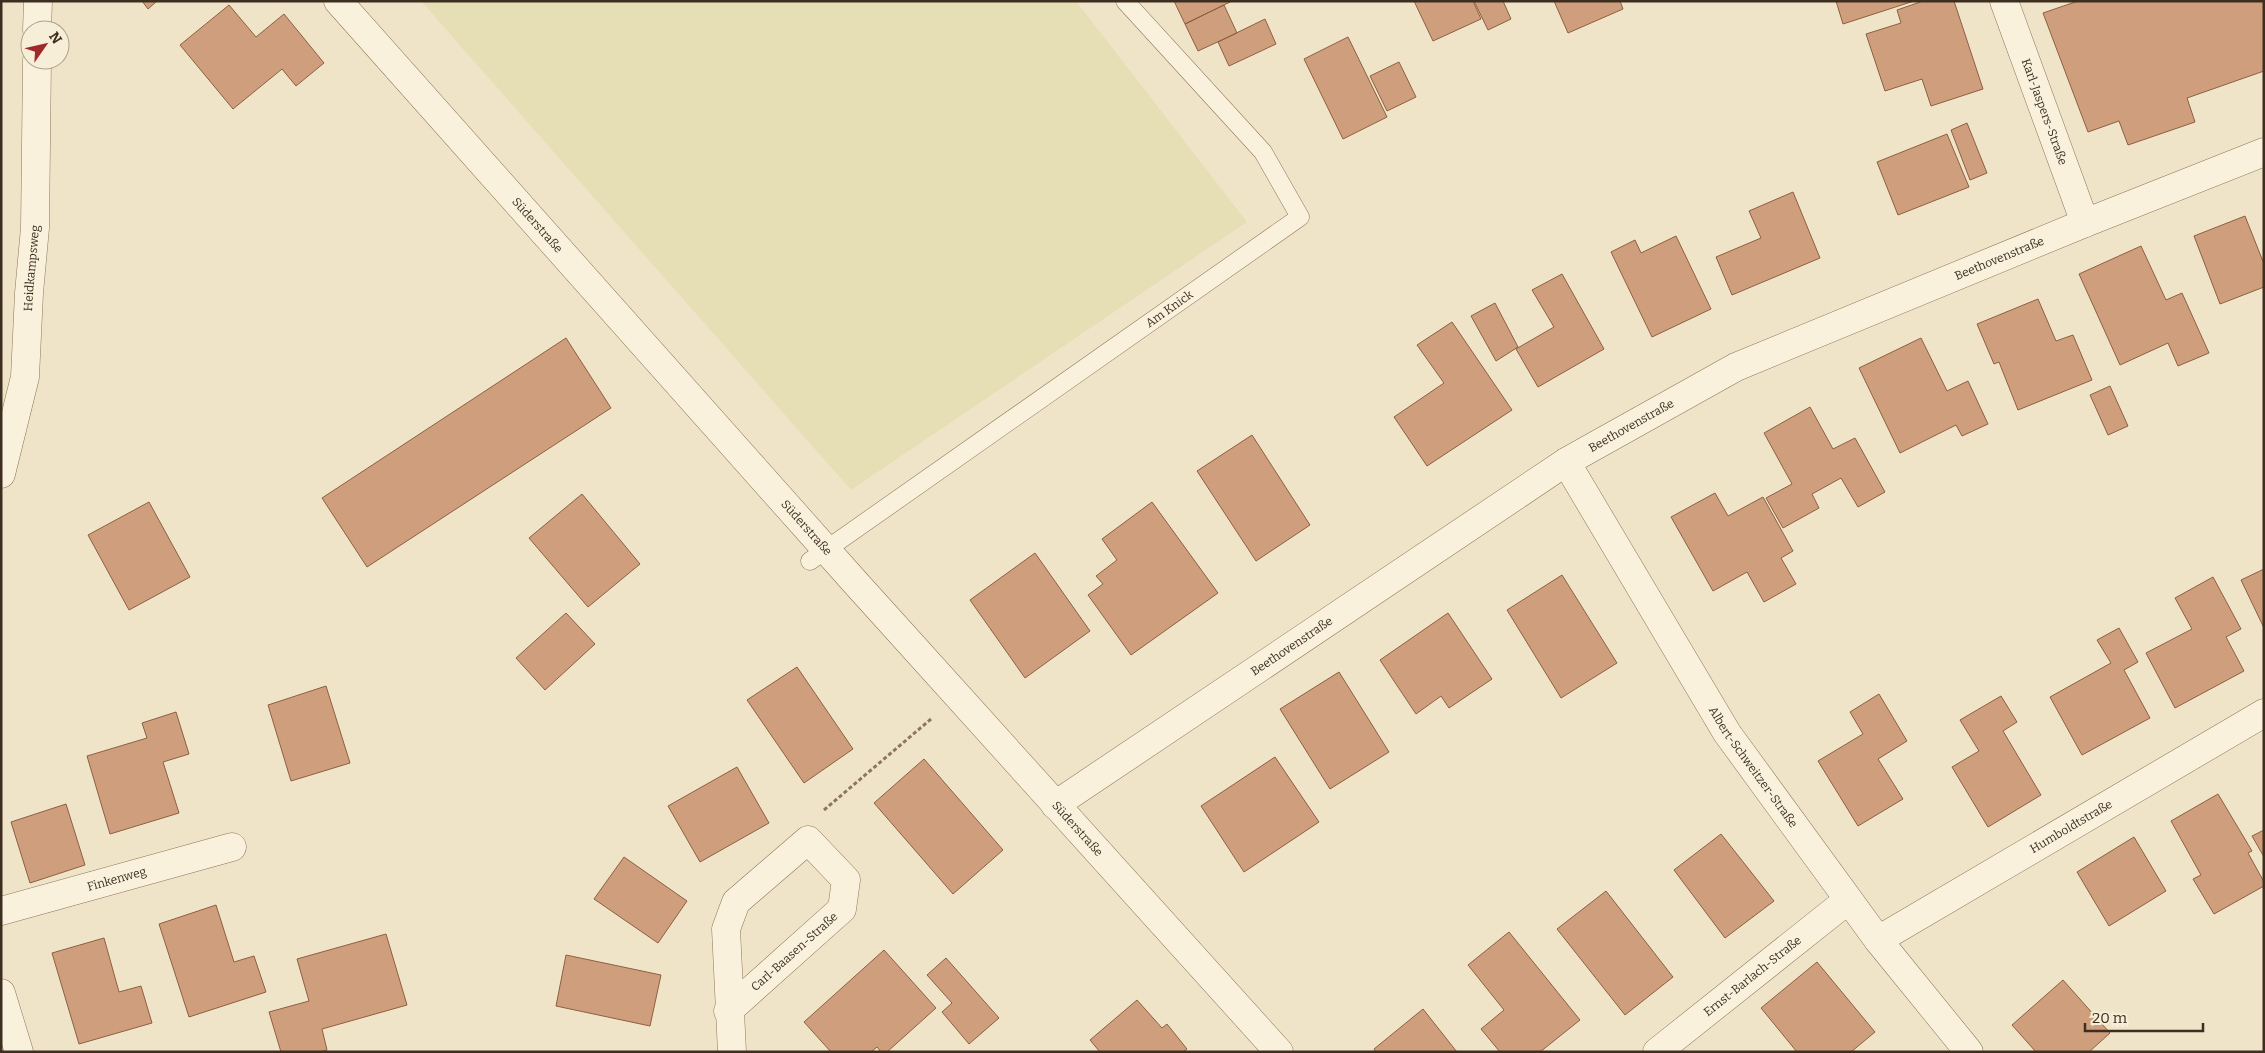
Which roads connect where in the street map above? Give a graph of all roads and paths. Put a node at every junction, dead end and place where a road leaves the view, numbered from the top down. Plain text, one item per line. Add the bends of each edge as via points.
1 (38, 1) edge
2 (338, 1) edge
3 (1125, 1) edge
4 (2004, 1) edge
5 (38, 20) edge
6 (37, 70) edge
7 (2264, 152) edge
8 (2085, 223) junction
9 (1566, 462) junction
10 (1, 474) edge
11 (818, 555) junction
12 (2264, 713) edge
13 (937, 714) dead end
14 (1055, 805) junction
15 (808, 840) junction
16 (232, 847) dead end
17 (1848, 900) junction
18 (1, 911) edge
19 (1878, 940) junction
20 (1, 993) edge
21 (728, 1011) junction
22 (19, 1052) edge
23 (732, 1052) edge
24 (1278, 1052) edge
25 (1657, 1052) edge
26 (1969, 1052) edge

1 - 5 street
2 - 11 street, Süderstraße
3 - 11 lane, Am Knick via 1263,152 1300,217
4 - 8 street, Karl-Jaspers-Straße
6 - 10 street, Heidkampsweg via 35,228 25,377
7 - 8 street, Beethovenstraße
8 - 9 street, Beethovenstraße via 1736,367
9 - 14 street, Beethovenstraße
9 - 17 street, Albert-Schweitzer-Straße via 1727,733
11 - 14 street, Süderstraße
12 - 19 street, Humboldtstraße
13 - 15 path via 823,811
14 - 24 street, Süderstraße
15 - 21 street via 736,902 726,929
15 - 21 street, Carl-Baasen-Straße via 846,880 842,909
16 - 18 street, Finkenweg
17 - 19 street, Albert-Schweitzer-Straße
17 - 25 street, Ernst-Barlach-Straße
19 - 26 street, Albert-Schweitzer-Straße
20 - 22 street
21 - 23 street

